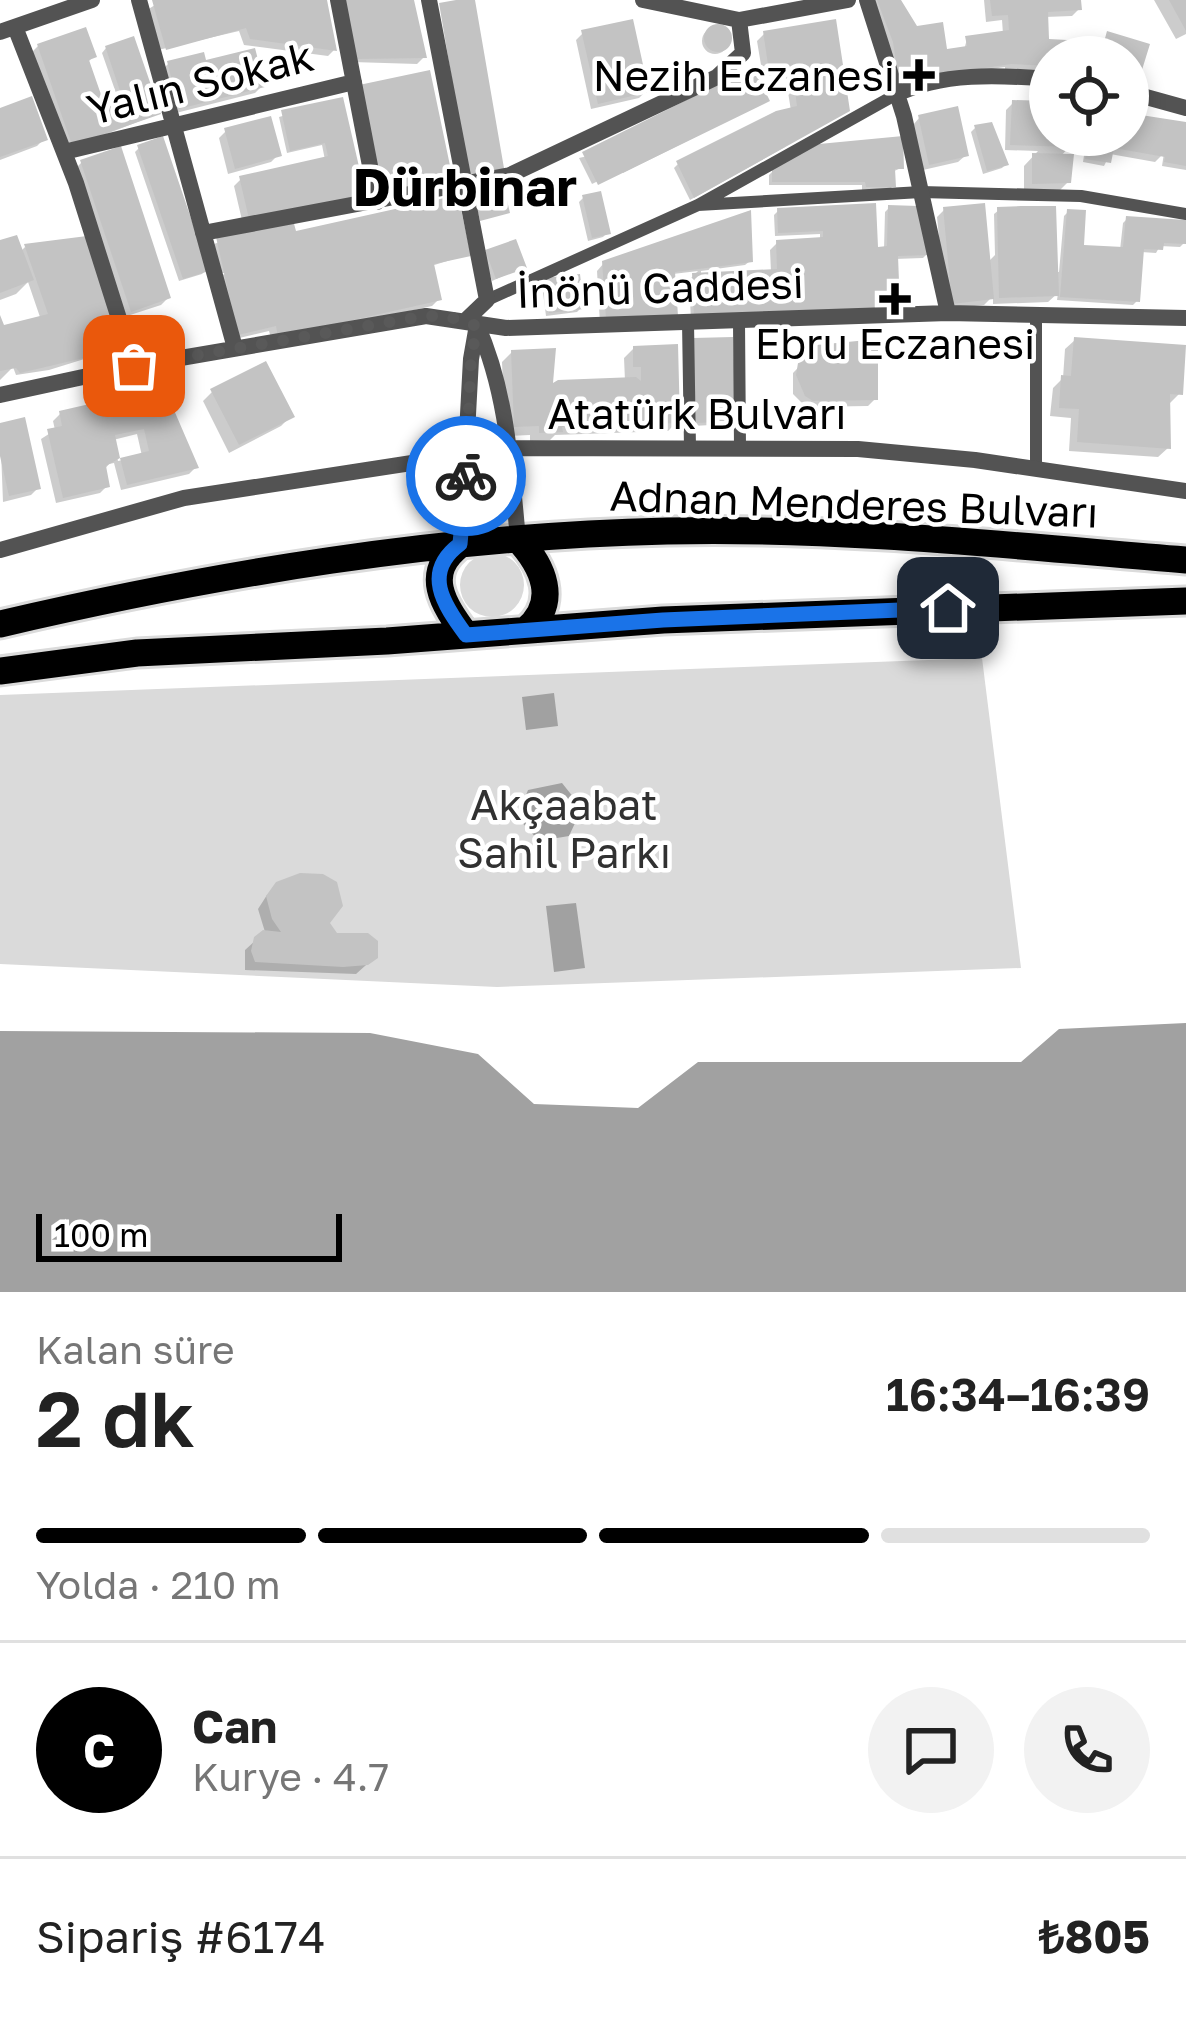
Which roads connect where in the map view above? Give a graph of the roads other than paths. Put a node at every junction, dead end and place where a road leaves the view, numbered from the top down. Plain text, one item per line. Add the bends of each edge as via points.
1 (92, 0) edge
2 (139, 0) edge
3 (338, 0) edge
4 (429, 0) edge
5 (643, 0) edge
6 (848, 0) edge
7 (867, 0) edge
8 (70, 3) edge
9 (739, 20) junction
10 (7, 29) edge
11 (1029, 77) edge
12 (354, 82) junction
13 (895, 95) junction
14 (1149, 98) edge
15 (1186, 108) edge
16 (173, 125) junction
17 (64, 152) junction
18 (467, 184) junction
19 (921, 191) junction
20 (377, 202) junction
21 (698, 205) junction
22 (1186, 214) edge
23 (203, 233) junction
24 (487, 300) junction
25 (948, 313) junction
26 (1036, 314) junction
27 (1186, 318) edge
28 (688, 322) junction
29 (739, 322) junction
30 (471, 323) junction
31 (236, 348) junction
32 (134, 366) junction
33 (0, 395) edge
34 (509, 448) junction
35 (690, 448) junction
36 (740, 448) junction
37 (468, 453) junction
38 (1036, 469) junction
39 (1186, 491) edge
40 (518, 538) junction
41 (460, 544) junction
42 (0, 550) edge
43 (1186, 560) edge
44 (1186, 601) edge
45 (0, 624) edge
46 (526, 630) junction
47 (466, 635) junction
48 (0, 671) edge

1 - 8 street
2 - 16 street
3 - 12 street
4 - 18 street
5 - 9 street
6 - 9 street
7 - 13 street
8 - 10 street
9 - 18 street via 743,53 717,77 511,175
10 - 17 street
11 - 13 street via 926,82
12 - 16 street, Yalın Sokak
12 - 20 street
13 - 19 street
13 - 21 street
14 - 15 street
16 - 17 street, Yalın Sokak
16 - 23 street
17 - 32 street
18 - 20 street
18 - 24 street
19 - 21 street
19 - 22 street via 1081,196
19 - 25 street
20 - 23 street
21 - 24 street
23 - 31 street
24 - 30 street
25 - 26 street, İnönü Caddesi
25 - 29 street, İnönü Caddesi
26 - 27 street, İnönü Caddesi
26 - 38 street
28 - 29 street, İnönü Caddesi
28 - 30 street, İnönü Caddesi
28 - 35 street
29 - 36 street
30 - 31 street, İnönü Caddesi via 425,316
30 - 34 street via 490,355
30 - 37 street
31 - 32 street, İnönü Caddesi
32 - 33 street, İnönü Caddesi
34 - 35 street, Atatürk Bulvarı
34 - 37 street, Atatürk Bulvarı
34 - 40 street
35 - 36 street, Atatürk Bulvarı
36 - 38 street, Atatürk Bulvarı via 858,449
37 - 41 street
37 - 42 street, Atatürk Bulvarı via 184,498
38 - 39 street, Atatürk Bulvarı
40 - 41 highway, Adnan Menderes Bulvarı
40 - 43 highway, Adnan Menderes Bulvarı via 828,535
40 - 46 highway via 540,567 547,596
41 - 45 highway, Adnan Menderes Bulvarı via 258,572
41 - 47 highway via 446,555 440,581
44 - 46 highway
46 - 47 highway
47 - 48 highway via 136,652

